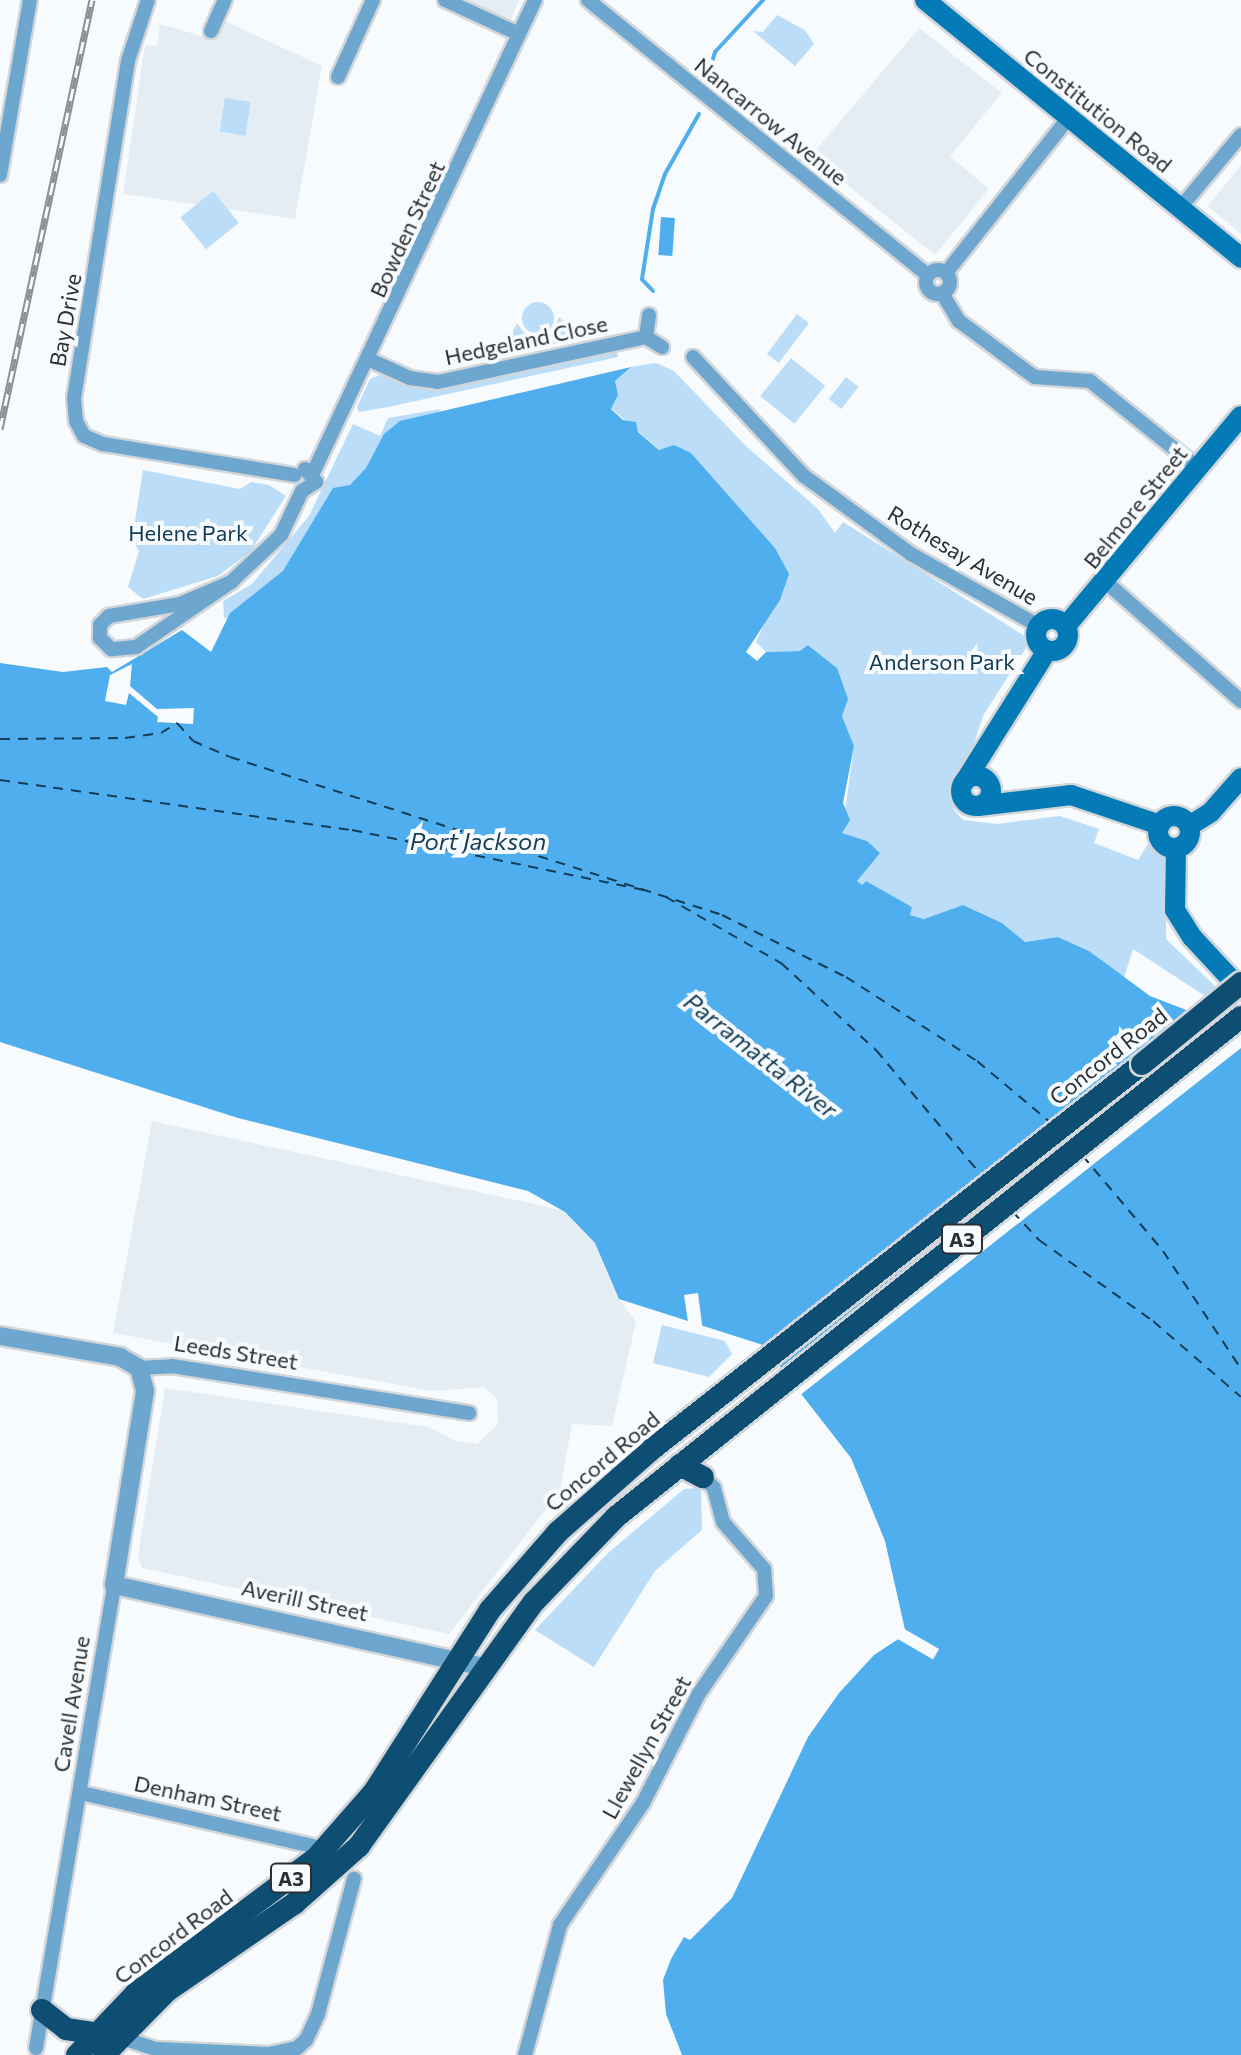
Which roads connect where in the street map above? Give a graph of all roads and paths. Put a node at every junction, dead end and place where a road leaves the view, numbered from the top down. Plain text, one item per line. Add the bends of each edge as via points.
1 (30, 0) edge
2 (148, 0) edge
3 (225, 0) edge
4 (373, 0) edge
5 (445, 0) edge
6 (535, 0) edge
7 (588, 0) edge
8 (925, 0) edge
9 (211, 31) dead end
10 (519, 34) junction
11 (338, 77) dead end
12 (1069, 117) junction
13 (1241, 135) edge
14 (0, 175) edge
15 (1180, 208) junction
16 (1241, 258) edge
17 (946, 273) junction
18 (928, 275) junction
19 (942, 293) junction
20 (649, 315) dead end
21 (646, 337) junction
22 (662, 347) dead end
23 (693, 357) dead end
24 (370, 360) junction
25 (1241, 416) edge
26 (1197, 467) junction
27 (313, 473) junction
28 (295, 475) junction
29 (302, 491) junction
30 (231, 582) junction
31 (1106, 582) junction
32 (1039, 626) junction
33 (1066, 626) junction
34 (1047, 651) junction
35 (1241, 701) edge
36 (987, 746) junction
37 (1241, 778) edge
38 (965, 781) junction
39 (989, 782) junction
40 (1021, 799) junction
41 (978, 806) junction
42 (1160, 825) junction
43 (1189, 826) junction
44 (1176, 848) junction
45 (1241, 983) edge
46 (1241, 990) edge
47 (1241, 1017) edge
48 (0, 1336) edge
49 (139, 1368) junction
50 (469, 1413) dead end
51 (680, 1465) junction
52 (703, 1477) joint
53 (114, 1585) junction
54 (457, 1657) junction
55 (485, 1667) junction
56 (81, 1793) junction
57 (325, 1849) junction
58 (352, 1853) junction
59 (354, 1879) joint
60 (42, 2010) junction
61 (95, 2033) junction
62 (119, 2037) junction
63 (36, 2048) dead end
64 (77, 2055) edge
65 (104, 2055) edge
66 (525, 2055) edge

1 - 14 street
2 - 28 street, Bay Drive via 128,61 74,398 76,421 84,436 103,444
3 - 9 street
4 - 11 street
5 - 10 street
6 - 10 street, Bowden Street
7 - 18 street, Nancarrow Avenue
8 - 12 main road, Constitution Road
10 - 24 street, Bowden Street
12 - 15 main road, Constitution Road
12 - 17 street
13 - 15 street
15 - 16 main road, Constitution Road
17 - 18 street
17 - 19 street via 949,284
18 - 19 street, Nancarrow Avenue via 928,289
19 - 26 street via 959,321 1035,377 1090,381
20 - 21 street
21 - 22 street
21 - 24 street, Hedgeland Close via 438,382 410,378
23 - 32 street, Rothesay Avenue via 804,476 911,554
24 - 27 street, Bowden Street
25 - 26 main road, Belmore Street
26 - 31 main road, Belmore Street
27 - 28 street via 305,469
27 - 29 street via 313,488
28 - 29 street via 295,486
29 - 30 street via 281,535
30 - 30 street via 136,647 106,646 99,634 102,621 180,604
31 - 33 main road, Belmore Street
31 - 35 street
32 - 33 main road via 1053,619
32 - 34 main road via 1037,640
33 - 34 main road via 1066,645
34 - 36 main road
36 - 38 main road
36 - 39 main road
37 - 43 main road via 1211,812
38 - 39 main road via 978,776
38 - 41 main road via 962,795
39 - 40 main road
39 - 41 main road via 990,798
40 - 41 main road
40 - 42 main road via 1079,797 1132,820
42 - 43 main road via 1176,816
42 - 44 main road via 1161,842
43 - 44 main road via 1187,843
44 - 46 main road via 1175,910 1192,937
45 - 54 highway, Concord Road / A3, bridge via 558,1532
47 - 51 highway, Concord Road / A3
48 - 49 street, Leeds Street via 120,1357
49 - 50 street, Leeds Street via 172,1366
49 - 53 street, Cavell Avenue via 144,1398
51 - 52 highway
51 - 55 highway, Concord Road / A3 via 584,1548
52 - 66 street, Llewellyn Street via 714,1488 723,1522 764,1569 766,1596 698,1695 643,1803 560,1925
53 - 54 street, Averill Street
53 - 56 street, Cavell Avenue
54 - 55 street, Averill Street
54 - 57 highway, Concord Road / A3 via 374,1792
55 - 58 highway, Concord Road / A3
56 - 57 street, Denham Street
56 - 60 street, Cavell Avenue
57 - 61 highway, Concord Road / A3 via 258,1905 177,1960
58 - 59 highway
58 - 62 highway, Concord Road / A3 via 295,1903 167,1991
59 - 62 street via 315,2022 297,2048 269,2054 157,2049
60 - 61 highway via 66,2029
60 - 63 street, Cavell Avenue
61 - 64 highway, Concord Road / A3
62 - 65 highway, Concord Road / A3

